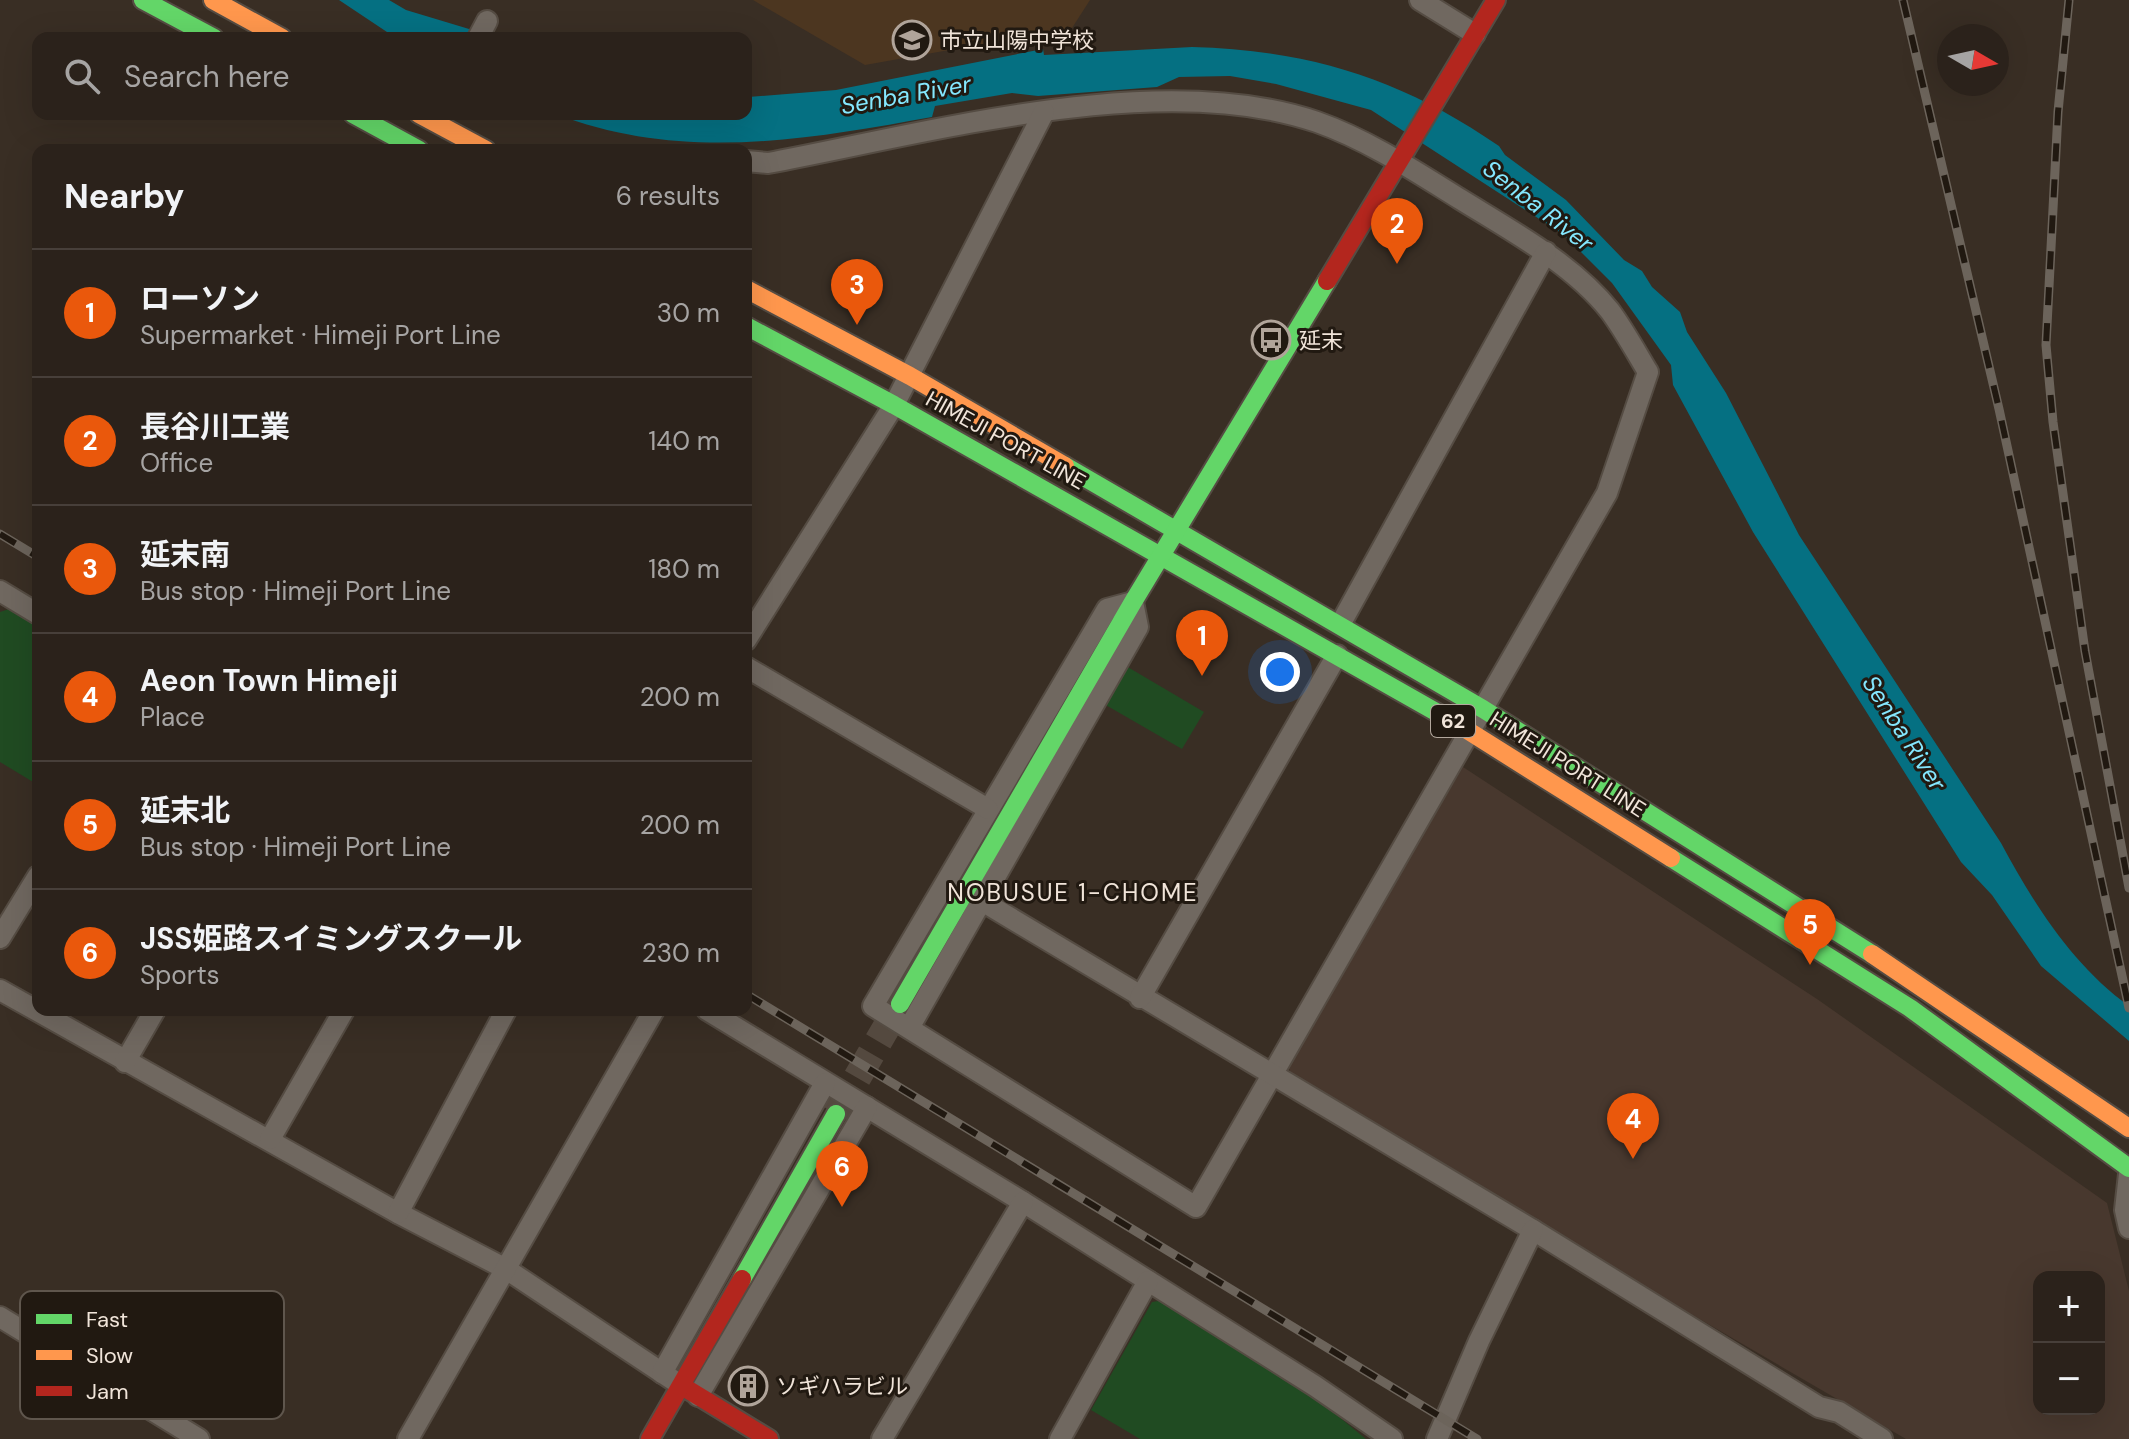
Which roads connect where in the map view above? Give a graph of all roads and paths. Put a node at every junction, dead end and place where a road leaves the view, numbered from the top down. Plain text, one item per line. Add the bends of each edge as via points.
1 (143, 0) edge
2 (213, 0) edge
3 (1420, 0) edge
4 (1496, 0) edge
5 (203, 32) edge
6 (271, 32) edge
7 (1475, 34) junction
8 (1044, 112) junction
9 (364, 120) edge
10 (435, 120) edge
11 (408, 144) edge
12 (476, 144) edge
13 (752, 162) edge
14 (1400, 162) junction
15 (1546, 252) junction
16 (752, 292) edge
17 (752, 329) edge
18 (910, 376) junction
19 (894, 405) junction
20 (1177, 532) junction
21 (1163, 555) junction
22 (0, 591) edge
23 (1133, 602) junction
24 (32, 610) edge
25 (1341, 623) junction
26 (752, 630) edge
27 (1337, 655) junction
28 (752, 671) edge
29 (1483, 709) junction
30 (1471, 732) junction
31 (988, 809) junction
32 (32, 886) edge
33 (982, 901) junction
34 (0, 938) edge
35 (0, 990) edge
36 (1140, 998) junction
37 (900, 1004) tunnel mouth
38 (32, 1008) edge
39 (45, 1016) edge
40 (152, 1016) edge
41 (341, 1016) edge
42 (503, 1016) edge
43 (651, 1016) edge
44 (717, 1016) edge
45 (909, 1028) junction
46 (125, 1062) junction
47 (1269, 1074) junction
48 (825, 1083) junction
49 (867, 1107) junction
50 (836, 1114) tunnel mouth
51 (2129, 1128) edge
52 (270, 1139) junction
53 (2129, 1171) edge
54 (1023, 1202) junction
55 (398, 1213) junction
56 (2129, 1228) edge
57 (1533, 1230) junction
58 (506, 1269) junction
59 (1148, 1281) junction
60 (0, 1317) edge
61 (20, 1329) edge
62 (662, 1373) junction
63 (690, 1391) junction
64 (166, 1419) edge
65 (199, 1439) edge
66 (408, 1439) edge
67 (650, 1439) edge
68 (769, 1439) edge
69 (882, 1439) edge
70 (1060, 1439) edge
71 (1392, 1439) edge
72 (1437, 1439) edge
73 (1882, 1439) edge

1 - 5 main road
2 - 6 main road
3 - 7 street
4 - 7 main road
7 - 14 main road
8 - 13 street via 768,163
8 - 14 street via 1128,102 1227,103 1317,122
8 - 18 street
9 - 11 main road
10 - 12 main road
14 - 15 street
14 - 20 main road
15 - 25 street
15 - 29 street via 1609,309 1648,372 1607,493
16 - 18 main road, HIMEJI PORT LINE / 62
17 - 19 main road, HIMEJI PORT LINE / 62
18 - 19 street
18 - 20 main road, HIMEJI PORT LINE / 62
19 - 21 main road, HIMEJI PORT LINE / 62
19 - 26 street
20 - 21 main road
20 - 25 main road, HIMEJI PORT LINE / 62
21 - 23 main road
21 - 27 main road, HIMEJI PORT LINE / 62
22 - 24 street
23 - 31 street via 1107,609
23 - 33 street via 1138,627
23 - 37 main road
25 - 29 main road, HIMEJI PORT LINE / 62
27 - 30 main road, HIMEJI PORT LINE / 62
27 - 36 street
28 - 31 street
29 - 30 street
29 - 51 main road, HIMEJI PORT LINE / 62 via 1933,993
30 - 47 street
30 - 53 main road, HIMEJI PORT LINE / 62 via 1910,1008
31 - 45 street via 873,1006
32 - 34 street
33 - 36 street
33 - 45 street
35 - 38 street
36 - 47 street
39 - 46 street
40 - 46 street
41 - 52 street
42 - 55 street
43 - 58 street
44 - 48 street
45 - 47 street via 1196,1207
46 - 52 street
47 - 57 street
48 - 49 street
48 - 62 street
49 - 54 street
49 - 63 street
50 - 63 main road
52 - 55 street
53 - 56 street
54 - 59 street
54 - 69 street
55 - 58 street
57 - 72 street
57 - 73 street via 1819,1407 1839,1412
58 - 62 street
58 - 66 street
59 - 70 street
59 - 71 street
60 - 61 street
62 - 63 street
63 - 67 main road
63 - 68 main road
64 - 65 street

